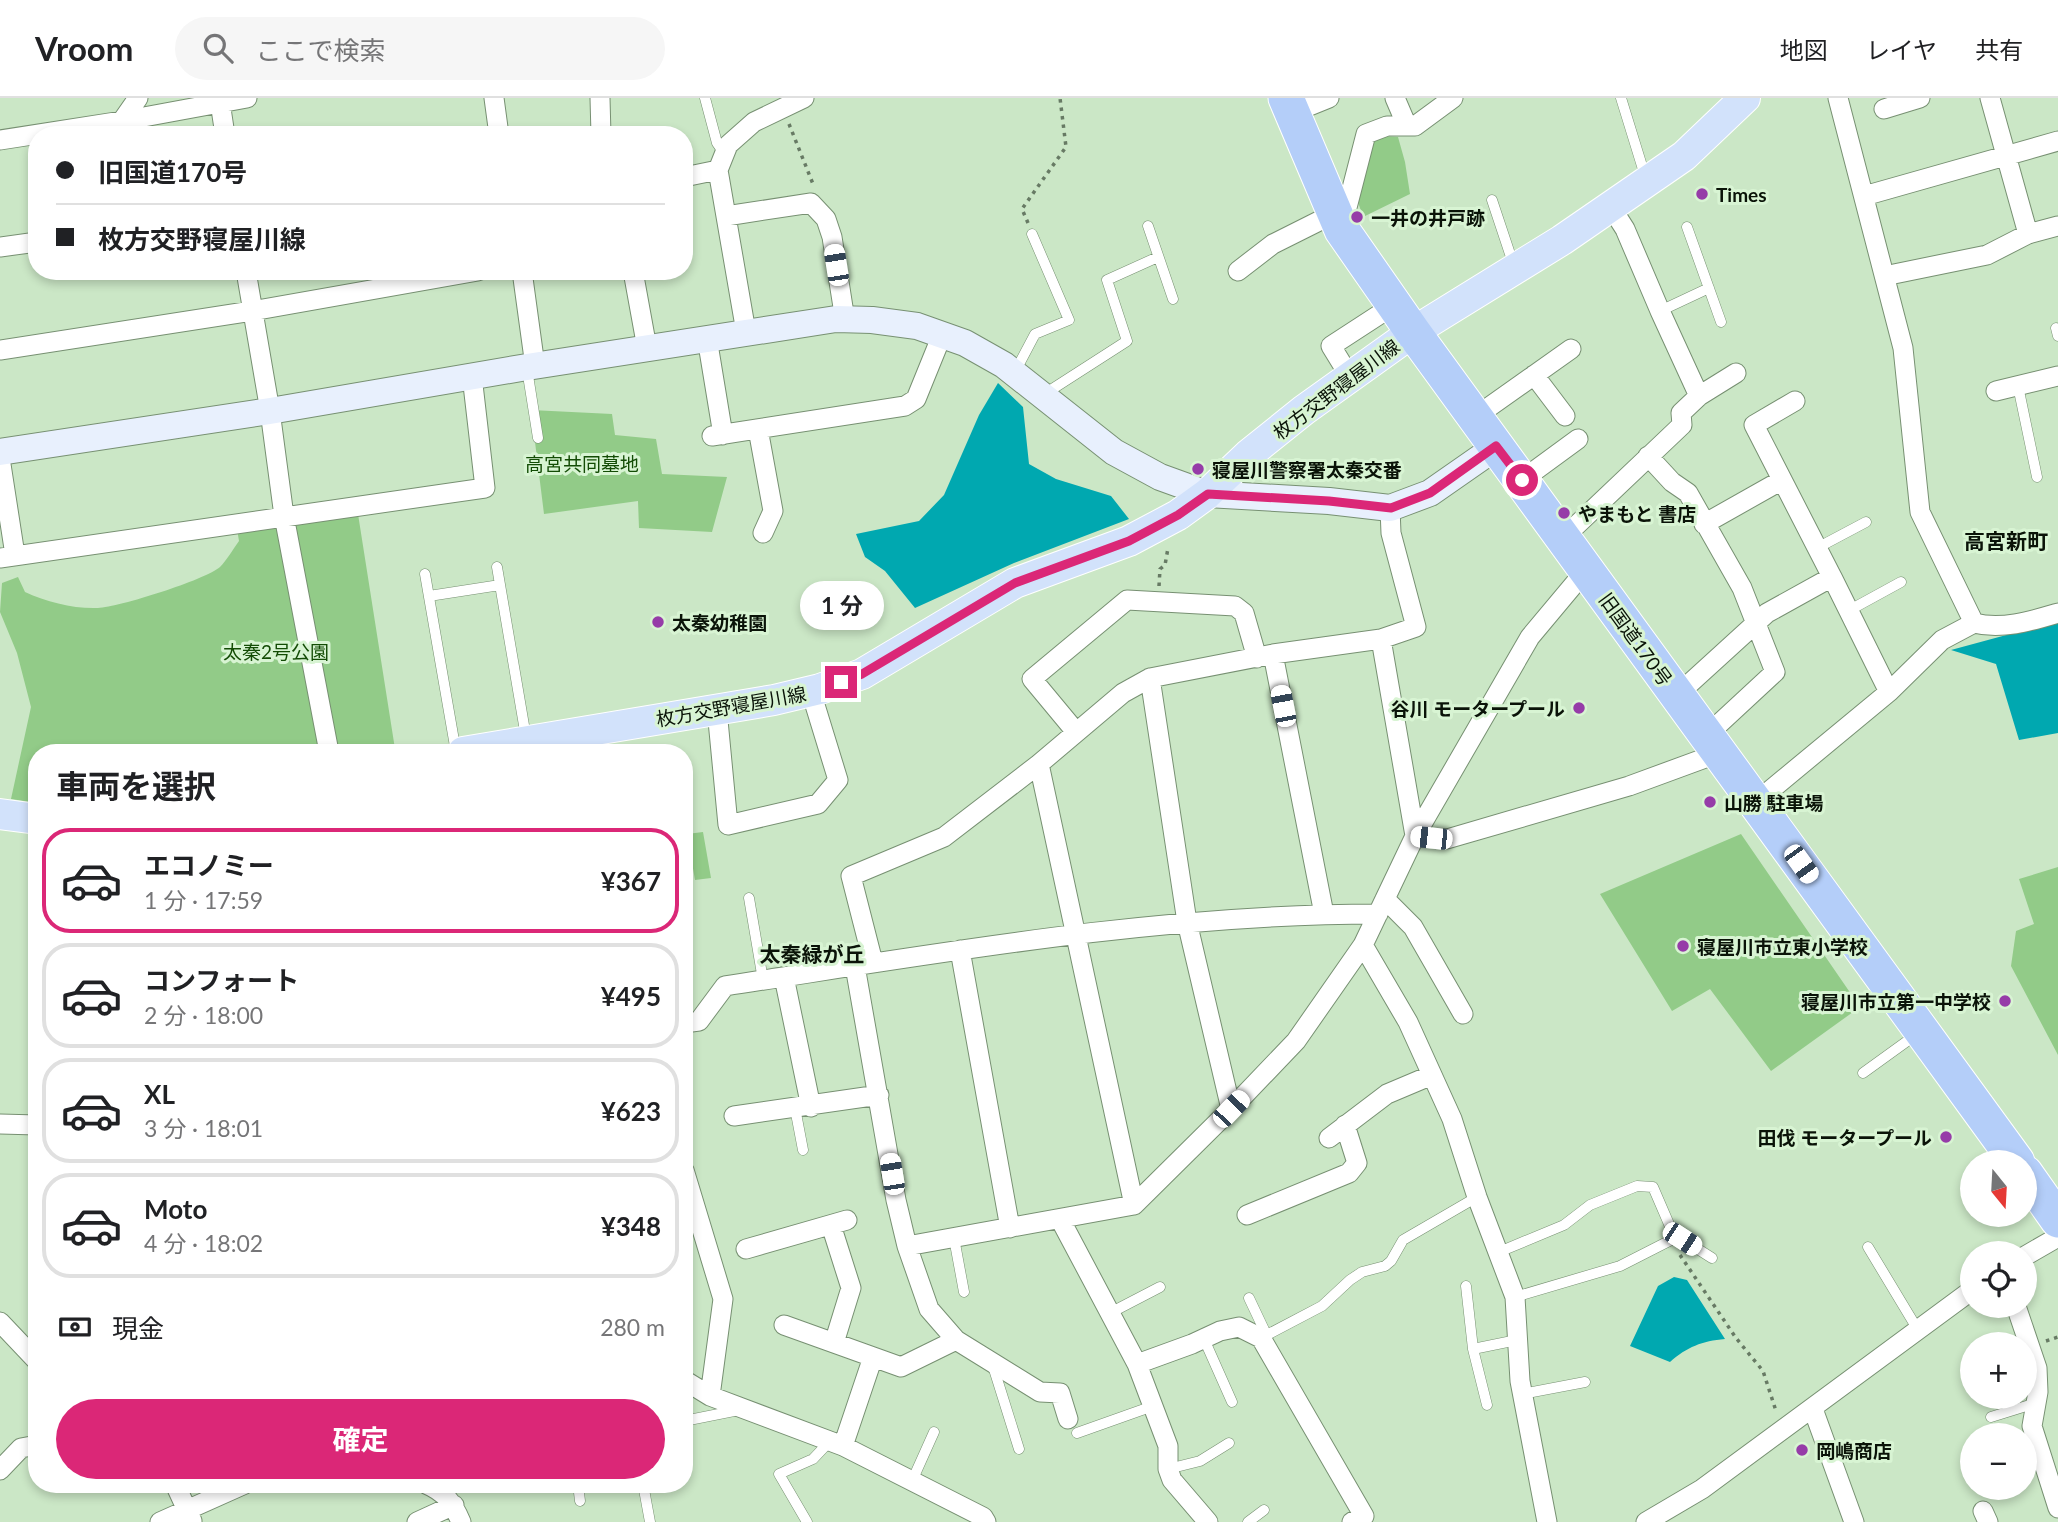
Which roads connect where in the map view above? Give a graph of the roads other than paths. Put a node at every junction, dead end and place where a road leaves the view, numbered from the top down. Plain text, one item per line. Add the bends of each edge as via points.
1 (138, 98) edge
2 (247, 98) edge
3 (494, 98) edge
4 (600, 98) edge
5 (705, 98) edge
6 (804, 98) edge
7 (1329, 98) edge
8 (1395, 98) edge
9 (1621, 98) edge
10 (1745, 98) edge
11 (1838, 98) edge
12 (1920, 98) edge
13 (1990, 98) edge
14 (1447, 100) edge
15 (220, 102) junction
16 (1289, 105) edge
17 (1884, 109) dead end
18 (122, 121) junction
19 (90, 126) edge
20 (224, 126) edge
21 (498, 126) edge
22 (601, 126) edge
23 (1407, 126) junction
24 (28, 136) edge
25 (0, 140) edge
26 (2058, 141) edge
27 (2007, 155) junction
28 (721, 162) junction
29 (693, 173) edge
30 (1647, 183) junction
31 (1864, 196) junction
32 (1492, 200) dead end
33 (1611, 207) junction
34 (726, 216) junction
35 (1338, 222) junction
36 (1148, 226) dead end
37 (2058, 226) edge
38 (1687, 227) dead end
39 (1032, 234) road end
40 (2028, 234) junction
41 (28, 243) edge
42 (0, 247) edge
43 (1158, 257) junction
44 (1515, 269) junction
45 (1238, 271) dead end
46 (1894, 274) dead end
47 (247, 280) edge
48 (427, 280) edge
49 (523, 280) edge
50 (635, 280) edge
51 (1709, 288) junction
52 (1173, 299) dead end
53 (252, 311) junction
54 (1660, 311) junction
55 (1404, 318) junction
56 (845, 320) junction
57 (1721, 322) dead end
58 (746, 332) junction
59 (942, 335) junction
60 (707, 338) junction
61 (647, 348) junction
62 (1571, 349) dead end
63 (0, 350) edge
64 (531, 366) junction
65 (1014, 373) junction
66 (1736, 373) dead end
67 (1534, 375) junction
68 (472, 376) junction
69 (2058, 376) edge
70 (2018, 386) junction
71 (1996, 391) dead end
72 (1042, 396) junction
73 (1699, 396) junction
74 (1795, 401) dead end
75 (270, 411) junction
76 (1565, 416) dead end
77 (1475, 417) junction
78 (758, 429) junction
79 (538, 438) dead end
80 (1578, 439) dead end
81 (1496, 446) junction
82 (0, 452) edge
83 (1648, 456) junction
84 (0, 458) edge
85 (2037, 477) dead end
86 (1522, 480) junction
87 (1782, 480) junction
88 (1208, 494) junction
89 (1391, 508) junction
90 (284, 516) junction
91 (1866, 522) dead end
92 (1704, 524) junction
93 (763, 533) dead end
94 (1563, 538) junction
95 (1817, 548) junction
96 (8, 556) edge
97 (497, 567) dead end
98 (1586, 570) junction
99 (425, 574) dead end
100 (1832, 577) junction
101 (1901, 582) dead end
102 (500, 585) junction
103 (429, 596) junction
104 (1848, 611) junction
105 (2058, 613) edge
106 (1757, 623) junction
107 (1974, 624) junction
108 (1381, 639) junction
109 (1265, 656) junction
110 (1150, 678) junction
111 (811, 692) junction
112 (1889, 692) junction
113 (1677, 695) junction
114 (716, 710) junction
115 (1076, 733) junction
116 (527, 741) junction
117 (327, 744) edge
118 (455, 744) edge
119 (510, 744) edge
120 (1713, 744) junction
121 (1039, 764) junction
122 (1756, 802) junction
123 (0, 814) edge
124 (28, 818) edge
125 (1415, 836) junction
126 (749, 898) dead end
127 (1381, 906) junction
128 (1324, 914) junction
129 (1186, 922) junction
130 (1077, 935) junction
131 (1363, 945) junction
132 (960, 950) junction
133 (864, 964) junction
134 (784, 977) junction
135 (763, 980) junction
136 (1464, 1014) dead end
137 (693, 1022) edge
138 (1923, 1030) junction
139 (1863, 1073) dead end
140 (1432, 1075) junction
141 (879, 1096) junction
142 (803, 1107) junction
143 (1231, 1109) junction
144 (734, 1116) dead end
145 (0, 1124) edge
146 (28, 1125) edge
147 (1345, 1125) junction
148 (1329, 1138) dead end
149 (803, 1150) dead end
150 (2008, 1150) edge
151 (2037, 1190) edge
152 (1477, 1197) junction
153 (1134, 1205) junction
154 (1247, 1215) dead end
155 (1060, 1219) junction
156 (2058, 1220) edge
157 (1010, 1228) junction
158 (693, 1233) edge
159 (2058, 1237) edge
160 (954, 1238) junction
161 (1673, 1240) junction
162 (907, 1246) junction
163 (1868, 1247) dead end
164 (746, 1249) dead end
165 (2037, 1249) edge
166 (1499, 1252) junction
167 (1712, 1258) dead end
168 (1466, 1286) dead end
169 (1160, 1287) dead end
170 (964, 1292) dead end
171 (1515, 1297) junction
172 (1249, 1298) dead end
173 (1960, 1299) edge
174 (1110, 1313) junction
175 (0, 1322) edge
176 (784, 1325) dead end
177 (1918, 1330) junction
178 (1264, 1337) junction
179 (1204, 1339) junction
180 (956, 1340) junction
181 (1517, 1340) junction
182 (834, 1343) junction
183 (1473, 1349) junction
184 (28, 1352) edge
185 (873, 1357) junction
186 (992, 1362) junction
187 (1137, 1364) junction
188 (1585, 1382) dead end
189 (693, 1386) edge
190 (1522, 1394) junction
191 (710, 1396) junction
192 (1232, 1402) dead end
193 (1486, 1405) dead end
194 (1153, 1406) junction
195 (744, 1409) junction
196 (1813, 1409) junction
197 (2016, 1409) edge
198 (2035, 1409) edge
199 (1992, 1416) dead end
200 (693, 1419) edge
201 (1072, 1426) joint
202 (934, 1432) dead end
203 (1229, 1443) dead end
204 (837, 1444) junction
205 (28, 1447) edge
206 (1019, 1448) dead end
207 (1168, 1469) junction
208 (0, 1470) edge
209 (912, 1481) junction
210 (179, 1493) edge
211 (230, 1493) edge
212 (443, 1493) edge
213 (579, 1493) edge
214 (645, 1493) edge
215 (580, 1501) dead end
216 (2058, 1508) edge
217 (1264, 1510) dead end
218 (457, 1513) edge
219 (190, 1516) edge
220 (160, 1522) edge
221 (416, 1522) edge
222 (650, 1522) edge
223 (807, 1522) edge
224 (986, 1522) edge
225 (1208, 1522) edge
226 (1248, 1522) edge
227 (1352, 1522) edge
228 (1547, 1522) edge
229 (1646, 1522) edge
230 (1854, 1522) edge

1 - 18 street
2 - 15 street
3 - 21 street
4 - 22 street
5 - 28 lane
6 - 28 street via 754,122 729,145
7 - 16 street
8 - 23 street
9 - 30 lane
10 - 30 main road, 枚方交野寝屋川線 via 1684,156
11 - 31 street
12 - 17 street
13 - 27 street
14 - 23 street via 1415,127
15 - 18 street
15 - 20 street
16 - 35 highway, 旧国道170号
18 - 19 street
23 - 35 street via 1387,126 1366,134
24 - 25 street
26 - 27 street
27 - 31 street
27 - 40 street
28 - 29 street
28 - 34 street
30 - 33 main road, 枚方交野寝屋川線
31 - 107 street via 1903,348 1920,512
32 - 44 lane
33 - 44 main road, 枚方交野寝屋川線
33 - 54 street
34 - 56 street via 811,203 826,219 832,237
34 - 58 street
35 - 45 street via 1273,244
35 - 55 highway, 旧国道170号
36 - 43 lane
37 - 40 street
38 - 51 lane
39 - 65 lane via 1069,320 1035,334
40 - 46 street via 1987,255
41 - 42 street
43 - 52 lane
43 - 72 lane via 1107,280 1127,341
44 - 55 main road, 枚方交野寝屋川線
47 - 53 street
48 - 53 street
49 - 64 street
50 - 61 street
51 - 54 lane
51 - 57 lane
53 - 63 street
53 - 75 street
54 - 73 street
55 - 77 highway, 旧国道170号
55 - 88 main road, 枚方交野寝屋川線 via 1350,377 1258,447
56 - 58 street
56 - 59 street via 917,326
58 - 60 street
59 - 65 street via 965,343
59 - 78 street via 916,399 905,406
60 - 61 street
60 - 78 street via 718,435
61 - 64 street
62 - 67 street
64 - 68 street
64 - 79 lane
65 - 72 street
66 - 73 street
67 - 76 street
67 - 77 street
68 - 75 street
68 - 90 street via 485,488
69 - 70 street
70 - 71 street
70 - 85 lane
72 - 88 street via 1114,452 1160,477
73 - 83 street via 1681,413 1682,425
74 - 87 street via 1754,425
75 - 82 street
75 - 90 street
77 - 81 highway, 旧国道170号
78 - 93 street via 773,511
80 - 86 street
81 - 86 highway, 旧国道170号
81 - 89 street via 1430,493
83 - 92 street via 1688,493
83 - 94 street
84 - 96 street
86 - 94 highway, 旧国道170号
87 - 92 street
87 - 95 street
88 - 89 street
88 - 111 main road, 枚方交野寝屋川線 via 1129,541 1015,583 862,674
89 - 108 street via 1391,533 1416,627
90 - 96 street
90 - 117 street
91 - 95 lane
92 - 106 street
94 - 98 highway, 旧国道170号
95 - 100 street
97 - 102 lane
98 - 113 highway, 旧国道170号
98 - 125 street via 1530,637
99 - 103 lane
100 - 104 street
100 - 106 street
101 - 104 lane
102 - 103 lane
102 - 116 lane
103 - 118 lane
104 - 112 street
105 - 107 street via 1988,627
106 - 113 street
106 - 120 street via 1775,672
107 - 112 street via 1942,640
108 - 109 street
108 - 125 street
109 - 110 street
109 - 115 street via 1244,613 1235,606 1127,600 1032,679
109 - 128 street
110 - 115 street via 1123,693
110 - 129 street
111 - 114 main road, 枚方交野寝屋川線
111 - 114 street via 838,780 818,804 728,825
112 - 122 street
113 - 120 highway, 旧国道170号
114 - 116 main road, 枚方交野寝屋川線
115 - 121 street
116 - 119 main road, 枚方交野寝屋川線
120 - 122 highway, 旧国道170号
120 - 125 street via 1629,786 1447,839
121 - 130 street
121 - 133 street via 944,837 851,876
122 - 138 highway, 旧国道170号
123 - 124 main road
125 - 127 street
126 - 135 lane
127 - 128 street
127 - 131 street
127 - 136 street via 1413,928
128 - 129 street
129 - 130 street
129 - 143 street
130 - 132 street
130 - 153 street
131 - 140 street
131 - 143 street via 1296,1041
132 - 133 street
132 - 157 street
133 - 134 street
133 - 141 street
134 - 135 street
134 - 142 street
135 - 137 street via 725,986 699,1021
138 - 139 lane
138 - 150 highway, 旧国道170号
140 - 147 street via 1387,1094
140 - 152 street via 1452,1119
141 - 142 street
141 - 162 street
142 - 144 street
142 - 149 lane
143 - 153 street
145 - 146 street
147 - 148 street
147 - 154 street via 1357,1163 1349,1173
151 - 156 highway
152 - 166 street
152 - 178 lane via 1403,1240 1385,1266 1362,1272 1322,1306
153 - 155 street
155 - 157 street
155 - 174 street
157 - 160 street
158 - 191 street via 723,1299
159 - 165 street
160 - 162 street
160 - 170 lane
161 - 166 lane via 1653,1187 1637,1186 1590,1205 1564,1225
161 - 167 lane via 1682,1239
161 - 171 lane via 1620,1266
162 - 180 street via 929,1309
163 - 177 lane
164 - 182 street via 839,1222 851,1288
166 - 171 street
168 - 183 lane
169 - 174 lane
171 - 181 street
172 - 178 lane
173 - 177 street
174 - 187 street
175 - 184 street
176 - 182 street
177 - 196 street
178 - 179 street via 1239,1327
178 - 227 street via 1364,1516
179 - 187 street
179 - 192 lane
180 - 185 street via 901,1367
180 - 186 street
181 - 183 lane
181 - 190 street
182 - 185 street
183 - 193 lane
185 - 204 street
186 - 201 street via 1040,1392 1060,1393
186 - 206 lane
187 - 194 street
188 - 190 lane
189 - 191 street
190 - 228 street
191 - 195 street
194 - 201 lane
194 - 207 street via 1168,1446
195 - 200 lane
195 - 204 street
196 - 229 street via 1702,1489
196 - 230 street
197 - 199 lane
198 - 216 street via 2032,1426
202 - 209 lane
203 - 207 lane via 1200,1461
204 - 209 street
204 - 223 lane via 779,1474
205 - 208 street
207 - 225 street
209 - 224 street
210 - 219 street
211 - 219 street
212 - 218 street
213 - 215 lane
214 - 222 lane
217 - 226 lane
218 - 221 street
219 - 220 street

